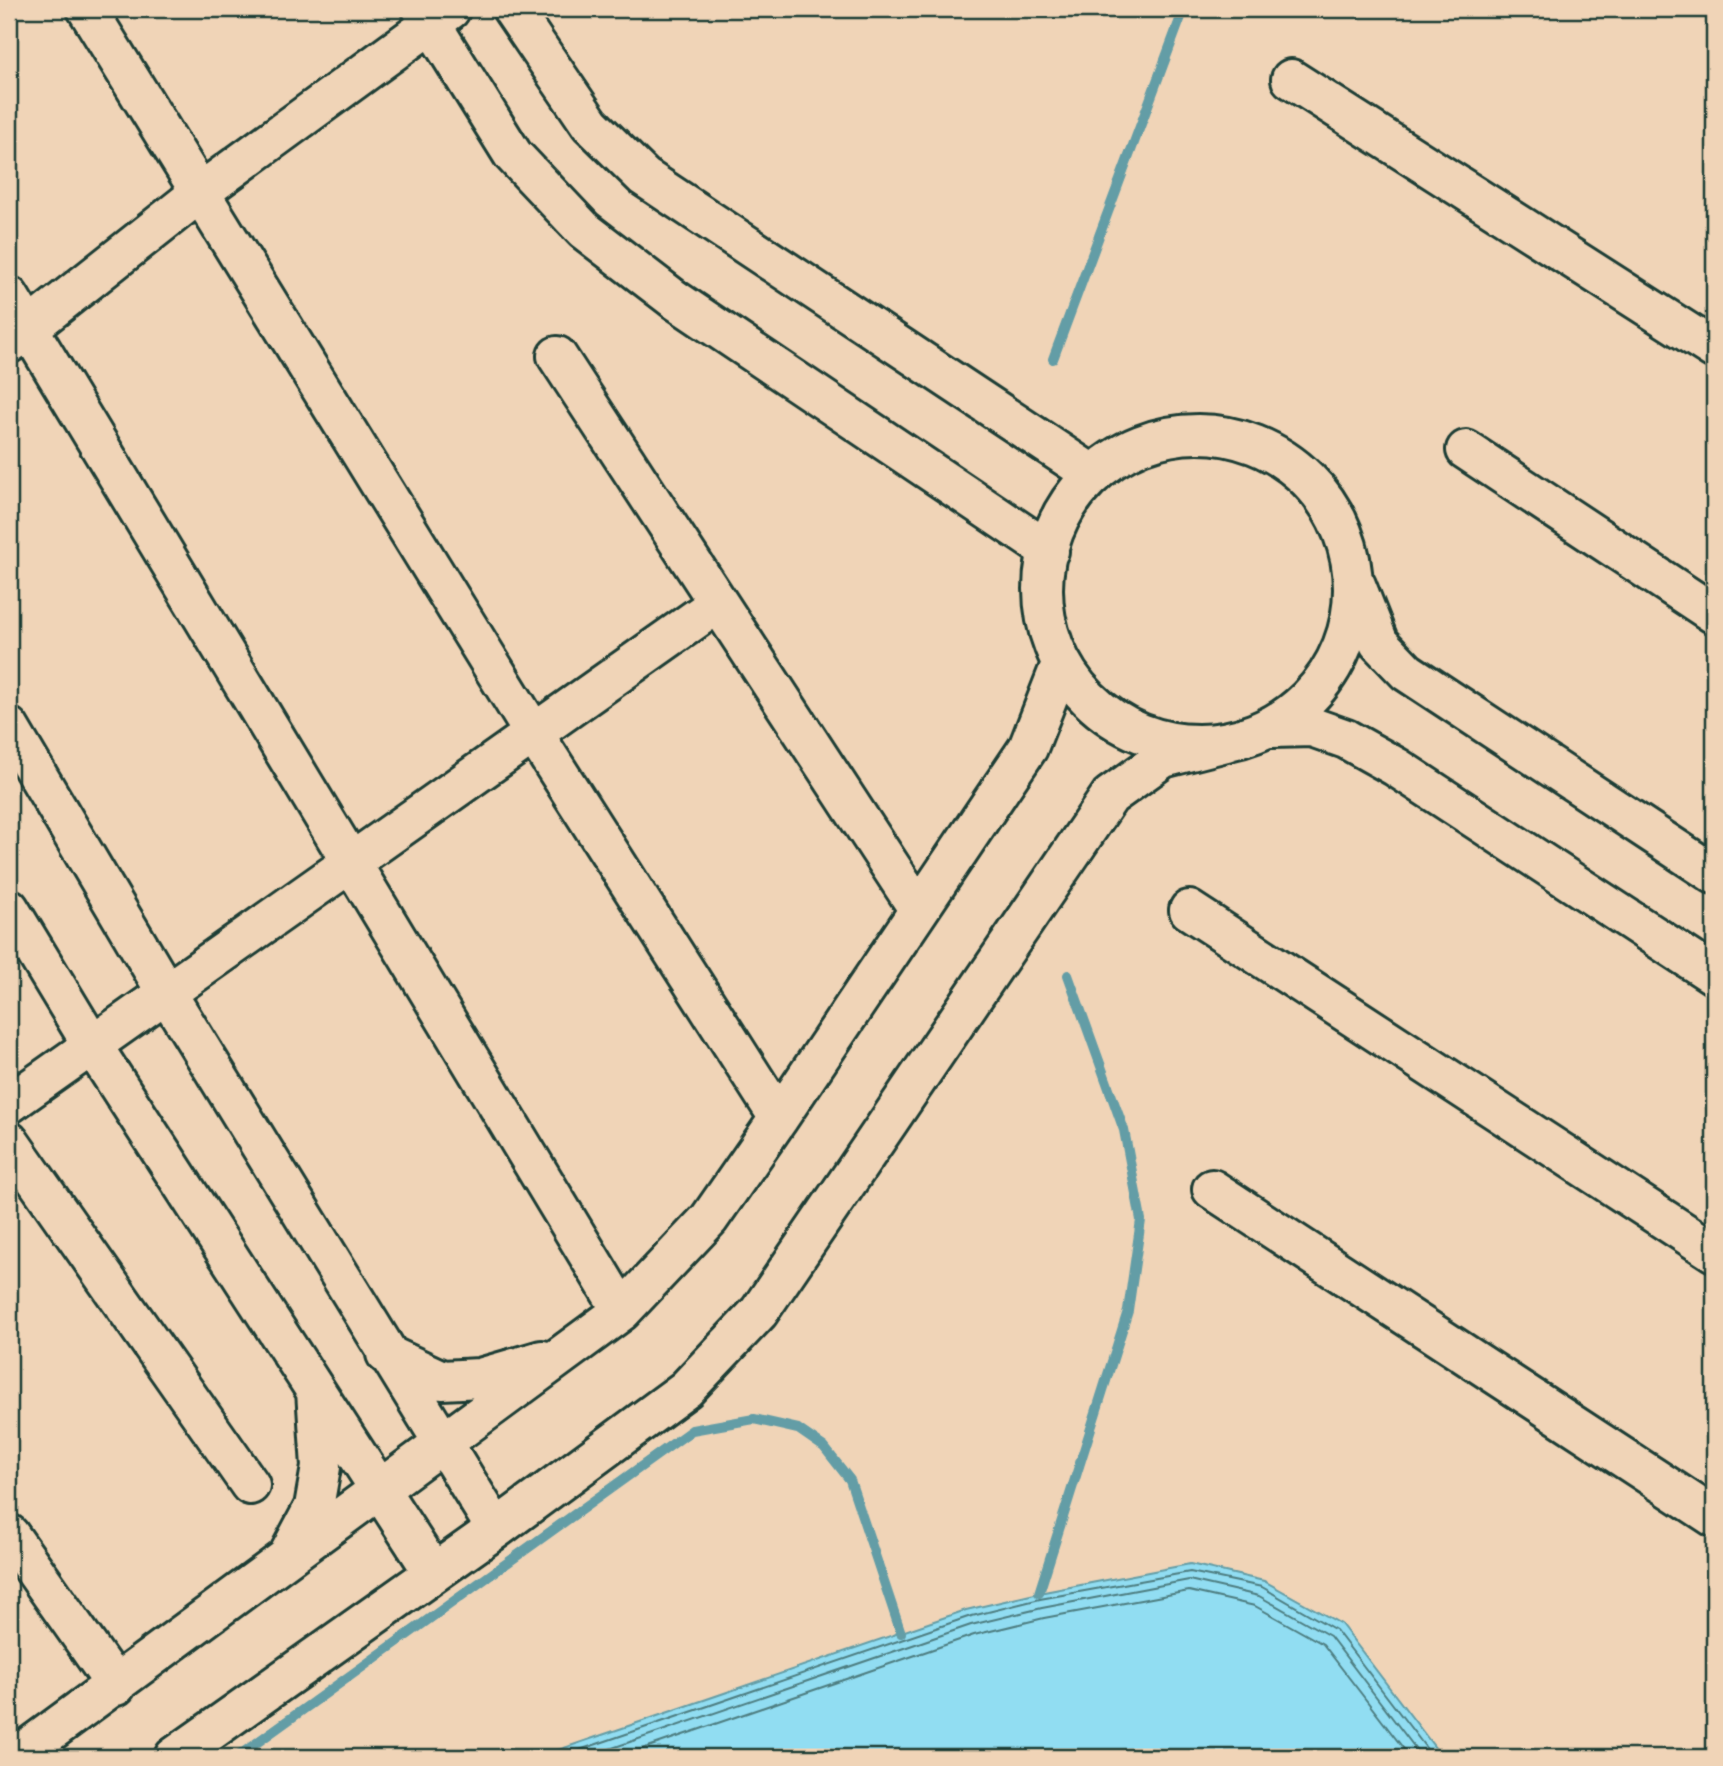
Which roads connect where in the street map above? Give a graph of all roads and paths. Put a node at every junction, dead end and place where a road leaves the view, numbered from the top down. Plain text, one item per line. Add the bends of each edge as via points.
1 (87, 9) edge
2 (512, 9) edge
3 (435, 14) edge
4 (1291, 79) dead end
5 (202, 191) junction
6 (9, 296) edge
7 (19, 337) edge
8 (1714, 349) edge
9 (557, 356) dead end
10 (1466, 450) dead end
11 (1092, 474) junction
12 (1049, 551) junction
13 (1353, 578) junction
14 (717, 604) junction
15 (1714, 614) edge
16 (1061, 664) junction
17 (9, 727) edge
18 (1272, 728) junction
19 (534, 734) junction
20 (1226, 742) junction
21 (350, 862) junction
22 (1714, 874) edge
23 (9, 908) edge
24 (919, 910) junction
25 (1189, 910) dead end
26 (1714, 975) edge
27 (166, 992) junction
28 (92, 1045) junction
29 (9, 1104) edge
30 (779, 1118) junction
31 (9, 1141) edge
32 (1212, 1189) dead end
33 (1714, 1252) edge
34 (622, 1311) junction
35 (568, 1352) junction
36 (386, 1354) junction
37 (316, 1389) junction
38 (442, 1445) junction
39 (250, 1485) dead end
40 (381, 1489) junction
41 (1714, 1517) edge
42 (496, 1529) junction
43 (9, 1534) edge
44 (286, 1559) junction
45 (433, 1572) junction
46 (116, 1686) junction
47 (16, 1757) edge
48 (174, 1757) edge

1 - 5 street
2 - 11 street via 590,124 644,177
3 - 5 street
3 - 12 street via 513,155 584,230 674,299
4 - 8 street
5 - 7 street
5 - 19 street
6 - 7 street
7 - 21 street
9 - 14 street
10 - 15 street
11 - 12 street via 1053,533
11 - 13 street via 1114,458 1164,436 1217,434 1268,449 1311,481 1334,515 1341,526
12 - 16 street via 1043,577 1046,622
13 - 18 street via 1350,620 1336,660 1312,694
13 - 22 street via 1379,643 1407,672
14 - 19 street
14 - 24 street
16 - 20 street via 1091,703 1131,730 1177,744
16 - 24 street via 1028,748
17 - 27 street
18 - 20 street
18 - 26 street via 1312,727 1386,761
19 - 21 street
19 - 30 street
20 - 42 street via 1163,758 1110,796 759,1312 686,1389
21 - 27 street
21 - 34 street
23 - 28 street
24 - 30 street
25 - 33 street
27 - 28 street
27 - 36 street
28 - 29 street
28 - 37 street
30 - 34 street via 709,1220
31 - 39 street
32 - 41 street
34 - 35 street
35 - 36 street via 480,1378 442,1380
35 - 38 street
36 - 38 street
37 - 40 street
37 - 44 street via 321,1467 314,1507
38 - 40 street
38 - 42 street
40 - 44 street
40 - 45 street
42 - 45 street
43 - 46 street
44 - 46 street
45 - 48 street
46 - 47 street

